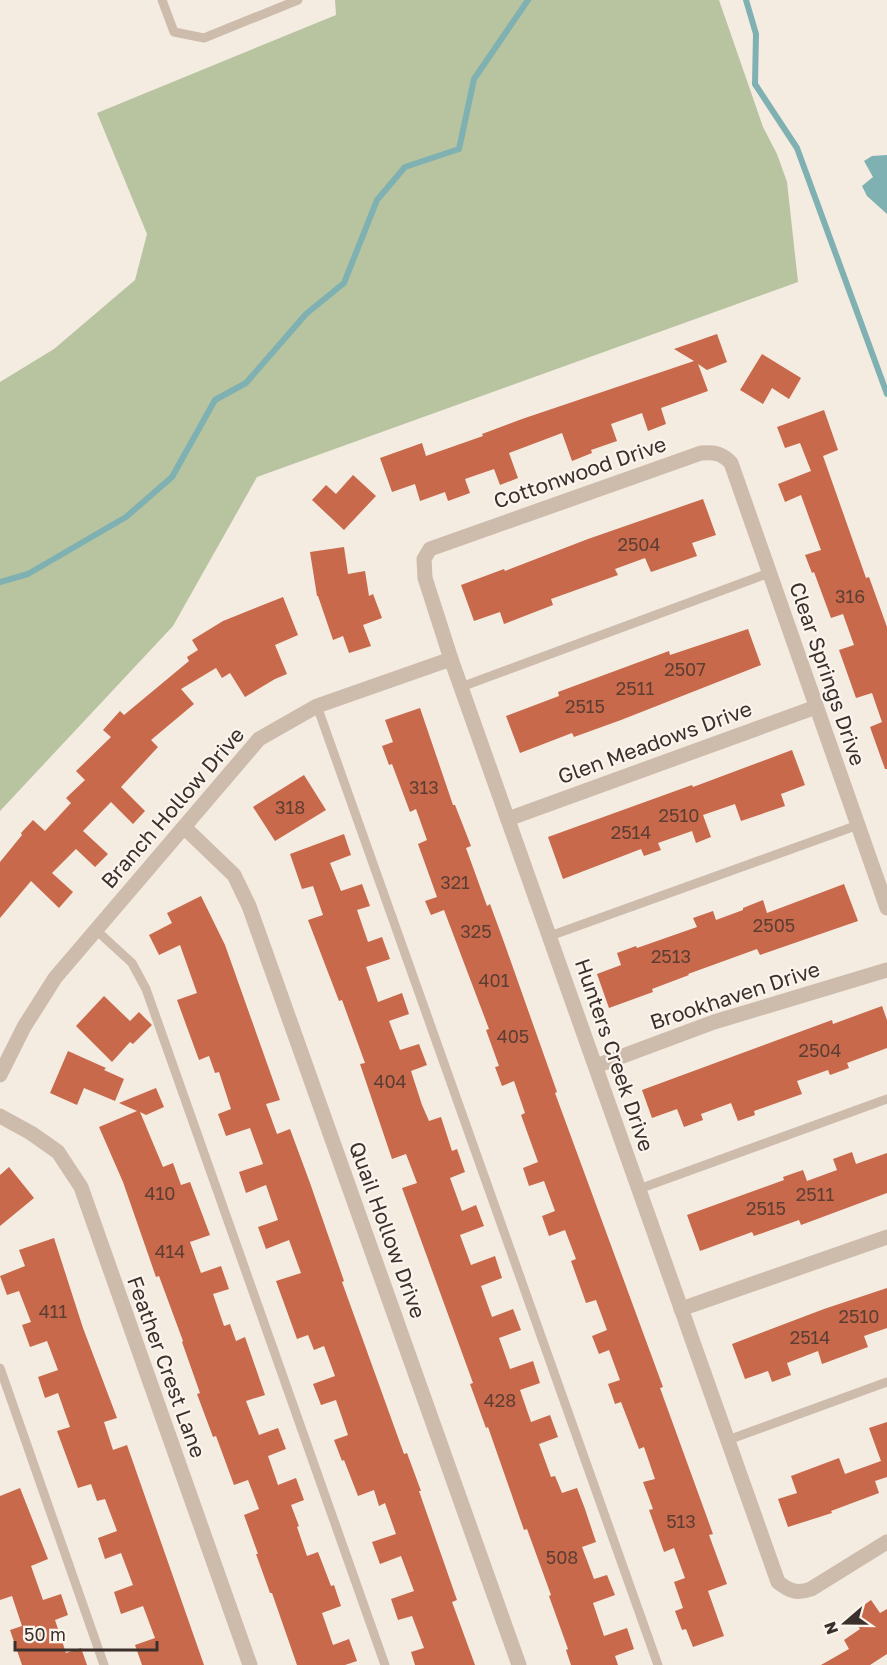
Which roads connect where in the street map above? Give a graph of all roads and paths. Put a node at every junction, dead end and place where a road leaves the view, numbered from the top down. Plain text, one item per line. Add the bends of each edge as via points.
1 (162, 0) edge
2 (298, 0) edge
3 (725, 457) joint
4 (450, 541) joint
5 (769, 573) junction
6 (451, 659) junction
7 (461, 687) junction
8 (317, 706) junction
9 (816, 706) junction
10 (508, 819) junction
11 (858, 825) junction
12 (184, 828) junction
13 (887, 908) edge
14 (96, 930) junction
15 (550, 936) junction
16 (887, 970) edge
17 (597, 1066) junction
18 (0, 1075) edge
19 (887, 1099) edge
20 (0, 1116) edge
21 (639, 1189) junction
22 (887, 1237) edge
23 (681, 1309) junction
24 (0, 1368) edge
25 (887, 1382) edge
26 (728, 1440) junction
27 (887, 1542) edge
28 (104, 1665) edge
29 (250, 1665) edge
30 (385, 1665) edge
31 (519, 1665) edge
32 (658, 1665) edge

1 - 2 lane via 174,32 204,38
3 - 4 street, Cottonwood Drive via 714,452 701,453
3 - 5 street, Clear Springs Drive via 731,463
4 - 6 street, Hunters Creek Drive via 430,549 424,559 425,578
5 - 7 lane
5 - 9 street, Clear Springs Drive
6 - 7 street, Hunters Creek Drive
6 - 8 street, Branch Hollow Drive
7 - 10 street, Hunters Creek Drive
8 - 12 street, Branch Hollow Drive via 259,739
8 - 32 lane
9 - 10 street, Glen Meadows Drive
9 - 11 street, Clear Springs Drive
10 - 15 street, Hunters Creek Drive
11 - 13 street, Clear Springs Drive
11 - 15 lane
12 - 14 street, Branch Hollow Drive
12 - 31 street, Quail Hollow Drive via 234,875 249,906
14 - 18 street, Branch Hollow Drive via 55,978
14 - 30 lane via 132,963 146,989
15 - 17 street, Hunters Creek Drive
16 - 17 street, Brookhaven Drive via 714,1022
17 - 21 street, Hunters Creek Drive
19 - 21 lane
20 - 29 street, Feather Crest Lane via 58,1152 81,1187
21 - 23 street, Hunters Creek Drive
22 - 23 street
23 - 26 street, Hunters Creek Drive
24 - 28 lane
25 - 26 lane
26 - 27 street, Hunters Creek Drive via 778,1582 788,1590 801,1593 811,1589

